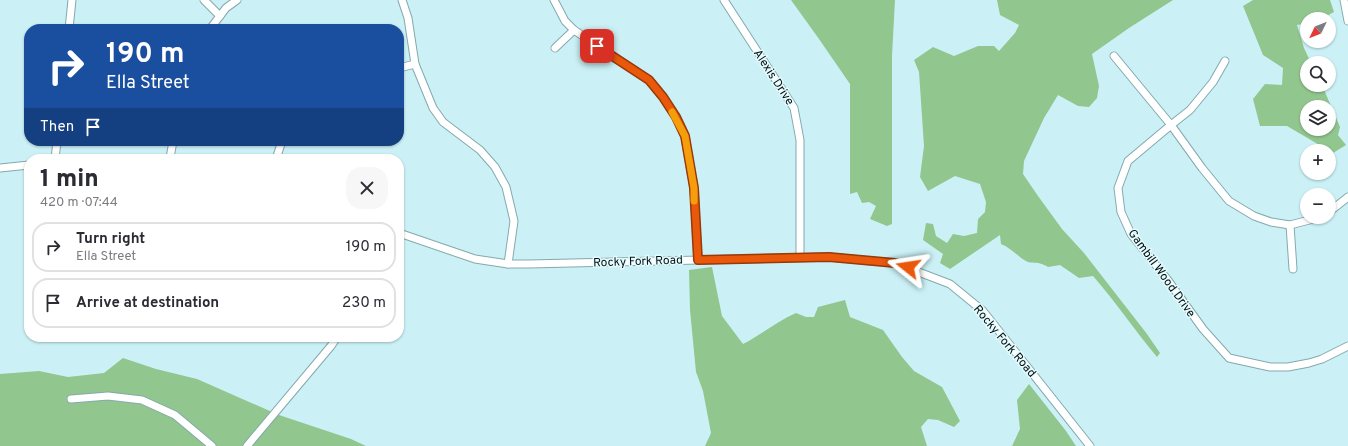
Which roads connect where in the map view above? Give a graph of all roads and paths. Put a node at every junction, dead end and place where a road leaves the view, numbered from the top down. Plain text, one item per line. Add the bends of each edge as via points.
1 (72, 0) edge
2 (204, 0) edge
3 (237, 0) edge
4 (402, 0) edge
5 (554, 0) edge
6 (724, 0) edge
7 (1344, 0) edge
8 (220, 16) junction
9 (1348, 21) edge
10 (70, 24) edge
11 (214, 24) edge
12 (574, 30) junction
13 (555, 48) dead end
14 (1114, 56) dead end
15 (1225, 61) dead end
16 (415, 64) junction
17 (404, 67) edge
18 (1170, 125) junction
19 (24, 166) edge
20 (0, 168) edge
21 (1348, 197) edge
22 (1336, 207) edge
23 (1300, 223) edge
24 (1290, 226) junction
25 (404, 235) edge
26 (800, 257) junction
27 (698, 260) junction
28 (508, 264) junction
29 (1293, 269) dead end
30 (334, 342) edge
31 (1348, 346) edge
32 (71, 399) dead end
33 (212, 446) edge
34 (247, 446) edge
35 (1090, 446) edge

1 - 10 street
2 - 8 street
3 - 8 street
4 - 16 street via 408,18
5 - 12 street via 565,21
6 - 26 street, Alexis Drive via 794,108 800,140
7 - 9 street
8 - 11 street
12 - 13 street
12 - 27 street via 649,80 676,117 685,136 694,188
14 - 18 street
15 - 18 street, Gambill Wood Drive via 1213,82 1190,110
16 - 17 street
16 - 28 street via 433,108 443,122 480,150 495,167 506,187 514,221
18 - 24 street via 1229,201 1254,216
18 - 31 street, Gambill Wood Drive via 1128,161 1118,188 1122,212 1131,234 1203,329 1229,358 1270,367 1291,367 1309,363
19 - 20 street
21 - 22 street
23 - 24 street
24 - 29 street
25 - 28 street, Rocky Fork Road via 475,259
26 - 27 street, Rocky Fork Road
26 - 35 street, Rocky Fork Road via 895,263 950,284 983,311
27 - 28 street, Rocky Fork Road
30 - 34 street
32 - 33 street via 108,396 142,400 174,415

